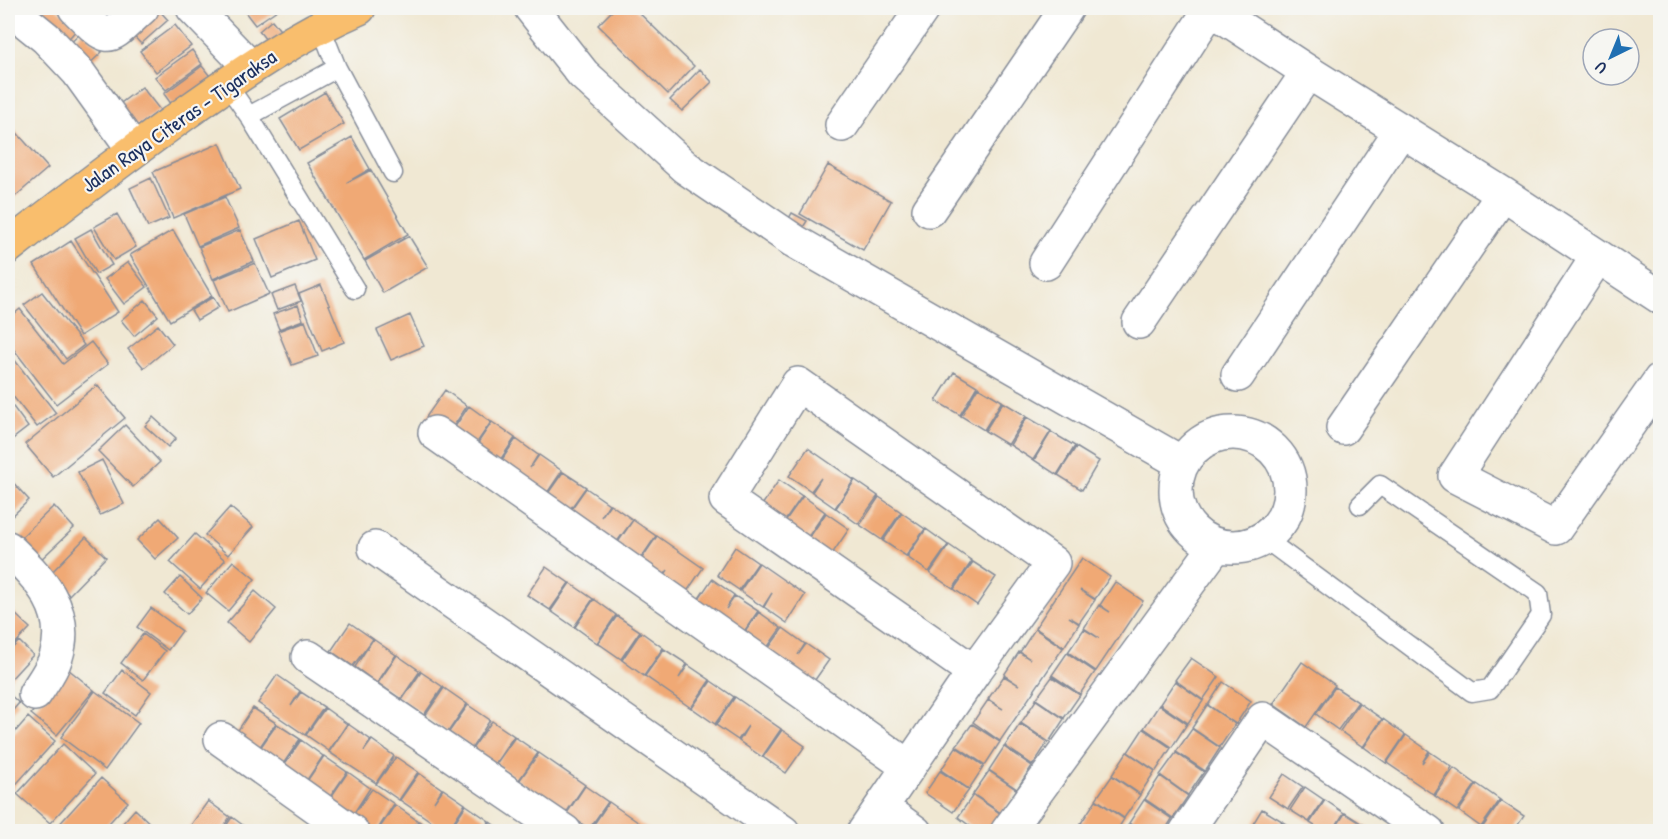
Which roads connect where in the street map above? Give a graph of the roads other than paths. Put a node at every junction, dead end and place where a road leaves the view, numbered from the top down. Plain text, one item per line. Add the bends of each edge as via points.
1 (9, 8) edge
2 (75, 8) edge
3 (142, 8) edge
4 (193, 8) edge
5 (359, 8) edge
6 (531, 8) edge
7 (924, 8) edge
8 (1067, 8) edge
9 (1211, 8) edge
10 (320, 25) junction
11 (337, 68) junction
12 (1308, 72) junction
13 (238, 75) junction
14 (249, 116) junction
15 (842, 125) dead end
16 (1401, 130) junction
17 (134, 150) junction
18 (393, 173) dead end
19 (1503, 194) junction
20 (929, 210) dead end
21 (8, 247) edge
22 (1598, 256) junction
23 (1046, 263) dead end
24 (355, 289) dead end
25 (1660, 297) edge
26 (1139, 322) dead end
27 (1238, 375) dead end
28 (1660, 380) edge
29 (1343, 428) dead end
30 (435, 433) dead end
31 (1182, 463) junction
32 (1360, 505) dead end
33 (1265, 539) junction
34 (1216, 546) junction
35 (375, 548) dead end
36 (8, 549) edge
37 (308, 657) dead end
38 (974, 672) junction
39 (35, 694) dead end
40 (220, 739) dead end
41 (909, 767) junction
42 (873, 820) edge
43 (1200, 827) edge
44 (352, 831) edge
45 (565, 831) edge
46 (783, 831) edge
47 (915, 831) edge
48 (1007, 831) edge
49 (1428, 831) edge

1 - 17 street via 46,38 78,72
2 - 3 street via 107,35 116,32
4 - 13 street
5 - 10 main road, Jalan Raya Citeras - Tigaraksa
6 - 31 street via 583,74 685,167 794,241
7 - 15 street
8 - 20 street
9 - 12 street
9 - 23 street
10 - 11 lane
10 - 13 main road, Jalan Raya Citeras - Tigaraksa
11 - 14 lane
11 - 18 lane
12 - 16 street
12 - 26 street
13 - 14 lane
13 - 17 main road, Jalan Raya Citeras - Tigaraksa
14 - 24 lane
16 - 19 street
16 - 27 street
17 - 21 main road, Jalan Raya Citeras - Tigaraksa
19 - 22 street
19 - 29 street
22 - 25 street
22 - 28 street via 1455,476 1556,528
30 - 41 street
31 - 33 street via 1203,441 1223,434 1246,434 1266,444 1282,460 1290,481 1290,503 1280,524
31 - 34 street via 1176,500 1184,521
32 - 33 lane via 1380,485 1538,593 1541,615 1490,689 1472,692
33 - 34 street via 1243,547
34 - 48 street
35 - 46 street
36 - 39 street via 35,574 52,599 59,619 56,658
37 - 45 street
38 - 38 street via 1053,563 798,384 726,499
38 - 41 street
40 - 44 street
41 - 42 street
42 - 47 street
43 - 49 street via 1263,719

